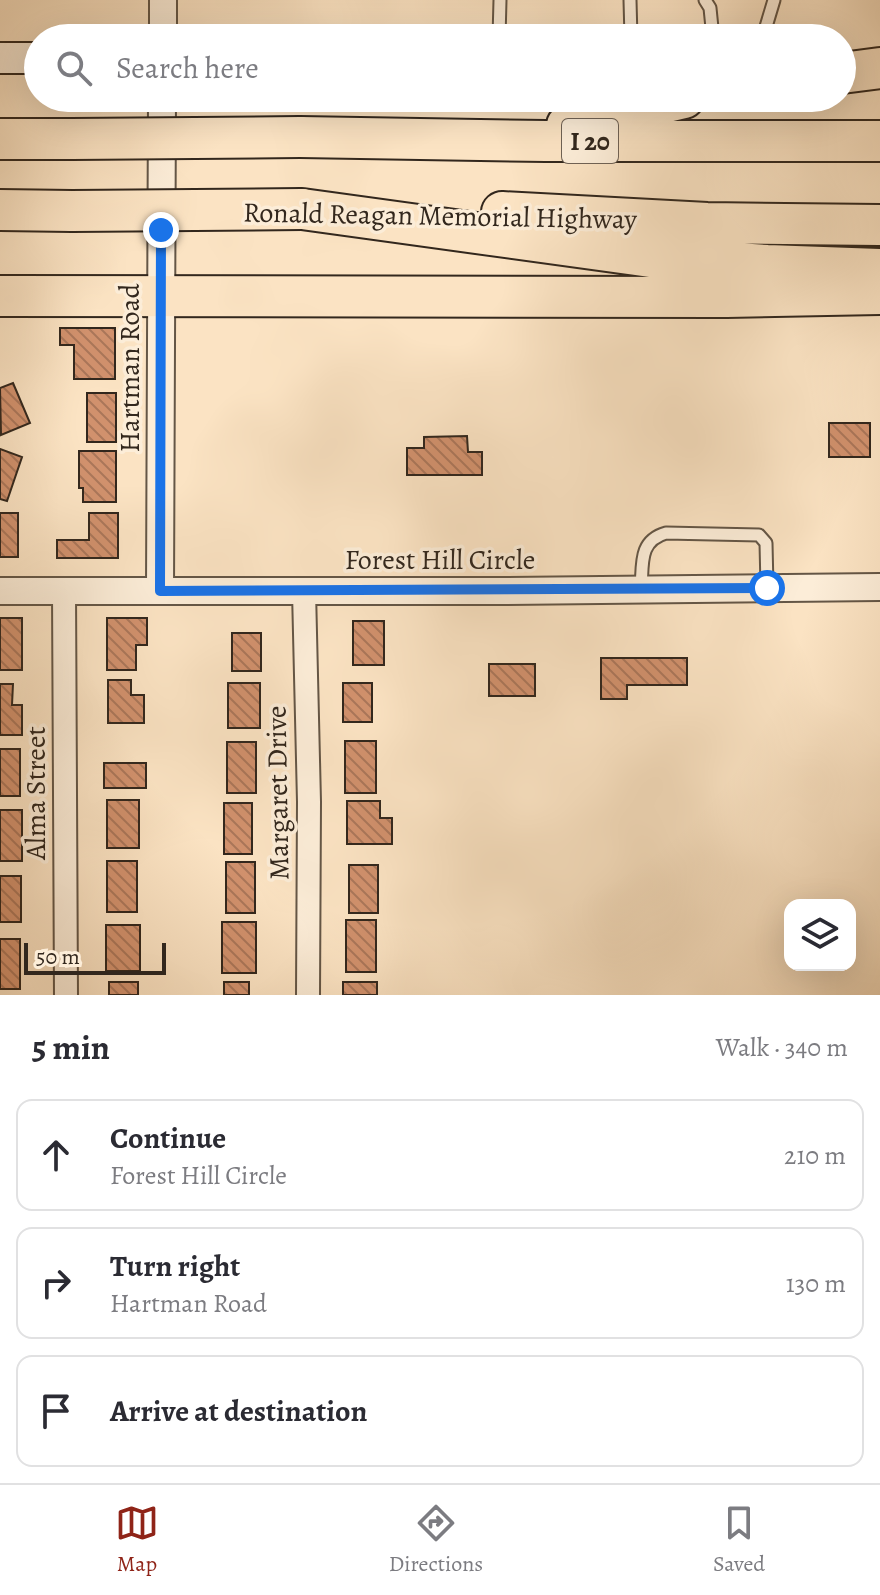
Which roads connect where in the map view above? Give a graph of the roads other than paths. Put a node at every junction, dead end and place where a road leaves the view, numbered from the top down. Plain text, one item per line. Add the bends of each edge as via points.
1 (163, 0) edge
2 (500, 0) edge
3 (630, 0) edge
4 (705, 0) edge
5 (774, 0) edge
6 (163, 24) edge
7 (499, 24) edge
8 (631, 24) edge
9 (712, 24) edge
10 (767, 24) edge
11 (856, 53) edge
12 (880, 53) edge
13 (0, 58) edge
14 (24, 58) edge
15 (880, 68) edge
16 (856, 71) edge
17 (162, 112) edge
18 (625, 112) edge
19 (0, 139) edge
20 (502, 141) junction
21 (880, 141) edge
22 (302, 209) junction
23 (0, 210) edge
24 (880, 225) edge
25 (880, 269) edge
26 (880, 294) edge
27 (0, 296) edge
28 (161, 296) junction
29 (880, 587) edge
30 (767, 588) junction
31 (641, 590) junction
32 (0, 591) edge
33 (64, 591) junction
34 (160, 591) junction
35 (304, 591) junction
36 (66, 995) edge
37 (308, 995) edge

1 - 6 street
2 - 7 lane
3 - 8 lane
4 - 9 lane
5 - 10 lane
11 - 12 main road
13 - 14 main road
15 - 16 highway
17 - 28 street, Hartman Road
18 - 20 highway
19 - 20 highway, I 20, bridge
20 - 21 highway, I 20
22 - 23 highway, Ronald Reagan Memorial Highway, bridge
22 - 24 highway, Ronald Reagan Memorial Highway
22 - 25 highway via 658,258
26 - 28 highway
27 - 28 highway
28 - 34 street, Hartman Road
29 - 30 street, Forest Hill Circle
30 - 31 street, Forest Hill Circle
30 - 31 lane via 766,543 759,535 666,533 648,543
31 - 35 street, Forest Hill Circle
32 - 33 street, Forest Hill Circle
33 - 34 street, Forest Hill Circle
33 - 36 street, Alma Street
34 - 35 street, Forest Hill Circle
35 - 37 street, Margaret Drive

